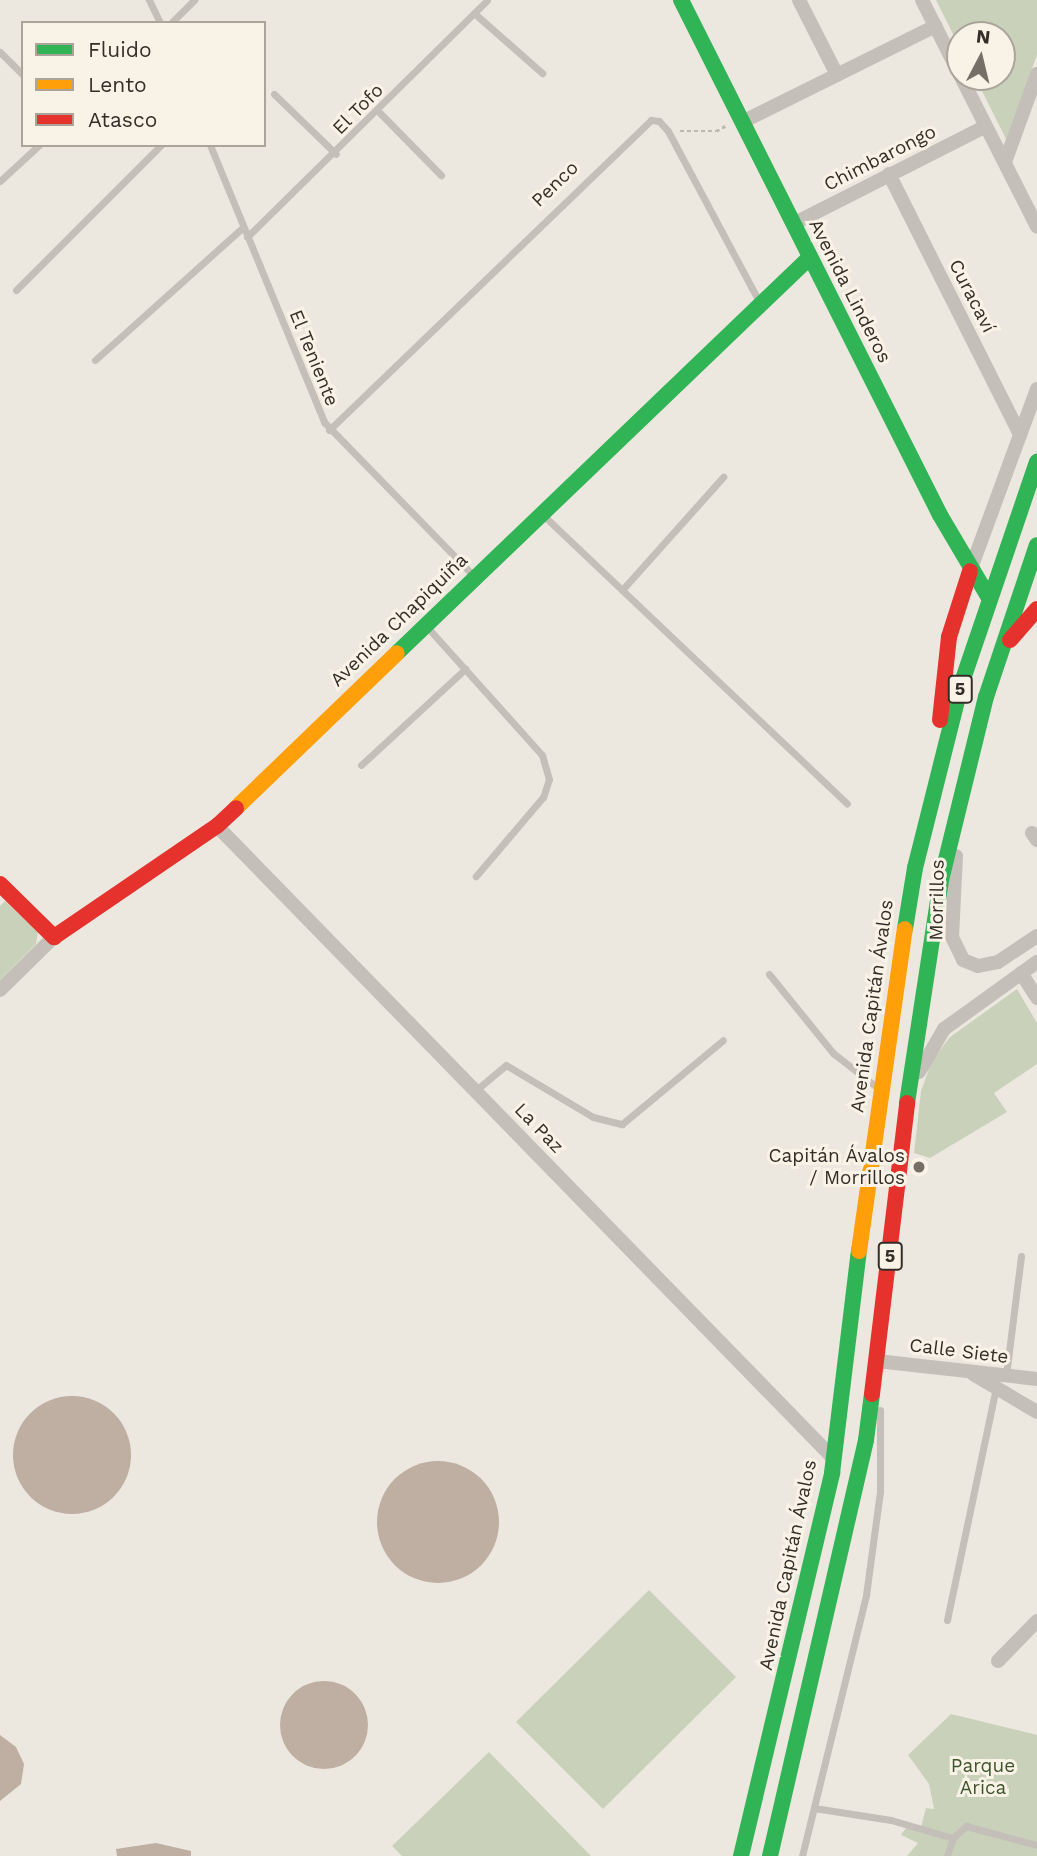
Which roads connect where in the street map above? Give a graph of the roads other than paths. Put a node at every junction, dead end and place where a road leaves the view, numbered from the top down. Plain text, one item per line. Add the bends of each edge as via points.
1 (149, 0) edge
2 (194, 0) edge
3 (487, 0) edge
4 (681, 0) edge
5 (799, 0) edge
6 (922, 0) edge
7 (474, 13) junction
8 (159, 21) edge
9 (174, 21) edge
10 (935, 26) junction
11 (0, 52) edge
12 (21, 73) edge
13 (542, 74) dead end
14 (1037, 74) edge
15 (837, 75) junction
16 (274, 93) dead end
17 (378, 111) junction
18 (741, 120) junction
19 (984, 127) junction
20 (37, 147) edge
21 (159, 147) edge
22 (211, 147) edge
23 (336, 154) junction
24 (1005, 162) junction
25 (889, 174) junction
26 (441, 175) dead end
27 (0, 181) edge
28 (793, 224) junction
29 (243, 227) junction
30 (1037, 227) edge
31 (247, 237) junction
32 (809, 258) junction
33 (16, 290) dead end
34 (761, 306) junction
35 (94, 360) dead end
36 (1037, 389) edge
37 (329, 430) junction
38 (1020, 435) junction
39 (1037, 462) edge
40 (723, 477) dead end
41 (540, 513) junction
42 (1037, 545) edge
43 (970, 571) junction
44 (474, 576) junction
45 (622, 590) junction
46 (989, 598) junction
47 (1037, 609) edge
48 (425, 624) junction
49 (999, 654) junction
50 (465, 668) junction
51 (361, 765) dead end
52 (935, 781) junction
53 (960, 796) junction
54 (847, 803) dead end
55 (217, 826) junction
56 (476, 876) dead end
57 (2, 891) edge
58 (1037, 936) edge
59 (54, 937) junction
60 (1037, 962) edge
61 (1020, 973) junction
62 (769, 974) dead end
63 (0, 990) edge
64 (1037, 998) edge
65 (723, 1040) dead end
66 (879, 1089) junction
67 (475, 1091) junction
68 (907, 1110) junction
69 (1021, 1256) dead end
70 (877, 1361) junction
71 (969, 1371) junction
72 (1006, 1376) junction
73 (1037, 1379) edge
74 (996, 1387) junction
75 (1037, 1412) edge
76 (833, 1458) junction
77 (947, 1620) dead end
78 (1037, 1621) edge
79 (998, 1661) dead end
80 (814, 1808) junction
81 (953, 1839) junction
82 (1037, 1845) edge
83 (741, 1856) edge
84 (770, 1856) edge
85 (802, 1856) edge
86 (947, 1856) edge

1 - 8 lane
2 - 9 lane
3 - 7 lane, El Tofo
4 - 18 main road, Avenida Linderos
5 - 15 street
6 - 10 street
7 - 13 lane
7 - 17 lane, El Tofo
10 - 15 street
10 - 19 street
11 - 12 lane
14 - 24 street
15 - 18 street
16 - 23 lane
17 - 23 lane, El Tofo
17 - 26 lane
18 - 28 main road, Avenida Linderos
19 - 24 street
19 - 25 street, Chimbarongo
20 - 27 lane
21 - 33 lane
22 - 29 lane, El Teniente
23 - 31 lane, El Tofo
24 - 30 street
25 - 28 street, Chimbarongo
25 - 38 street, Curacaví
28 - 32 main road, Avenida Linderos
29 - 31 lane, El Teniente
29 - 35 lane
31 - 37 lane, El Teniente
32 - 34 main road, Avenida Chapiquiña
32 - 43 main road, Avenida Linderos
34 - 37 lane, Penco via 668,131 659,121 643,124
34 - 41 main road, Avenida Chapiquiña
36 - 38 street
37 - 44 lane, El Teniente
38 - 43 street
39 - 46 main road, Avenida Capitán Ávalos / 5
40 - 45 lane
41 - 44 main road, Avenida Chapiquiña
41 - 45 lane
42 - 49 main road, 5
43 - 46 main road, Avenida Linderos
43 - 52 main road via 949,637
44 - 48 main road, Avenida Chapiquiña
45 - 54 lane
46 - 49 main road
46 - 52 main road, Avenida Capitán Ávalos / 5
47 - 49 main road
48 - 50 lane
48 - 55 main road, Avenida Chapiquiña
49 - 53 main road, 5
50 - 51 lane
50 - 56 lane via 542,755 549,779 543,797
52 - 66 main road, Avenida Capitán Ávalos / 5 via 901,938
53 - 58 street, Morrillos via 953,919 958,955 970,964 988,965
53 - 68 main road, 5 via 929,941
55 - 59 main road, Avenida Chapiquiña
55 - 67 street, La Paz
57 - 59 main road
59 - 63 street
60 - 61 street
61 - 64 street
61 - 68 street via 936,1037
62 - 66 lane via 833,1053
65 - 67 lane via 622,1124 593,1117 506,1065
66 - 76 main road, Avenida Capitán Ávalos / 5
67 - 76 street, La Paz
68 - 70 main road, 5
69 - 72 lane
70 - 71 street, Calle Siete
70 - 80 lane via 881,1425 876,1527 866,1595
70 - 84 main road, 5 via 844,1548
71 - 72 street, Calle Siete
71 - 74 street
72 - 73 street, Calle Siete
74 - 75 street
74 - 77 lane
76 - 83 main road, Avenida Capitán Ávalos / 5
78 - 79 street
80 - 81 lane via 891,1820
80 - 85 lane
81 - 82 lane via 962,1828 973,1826
81 - 86 lane

